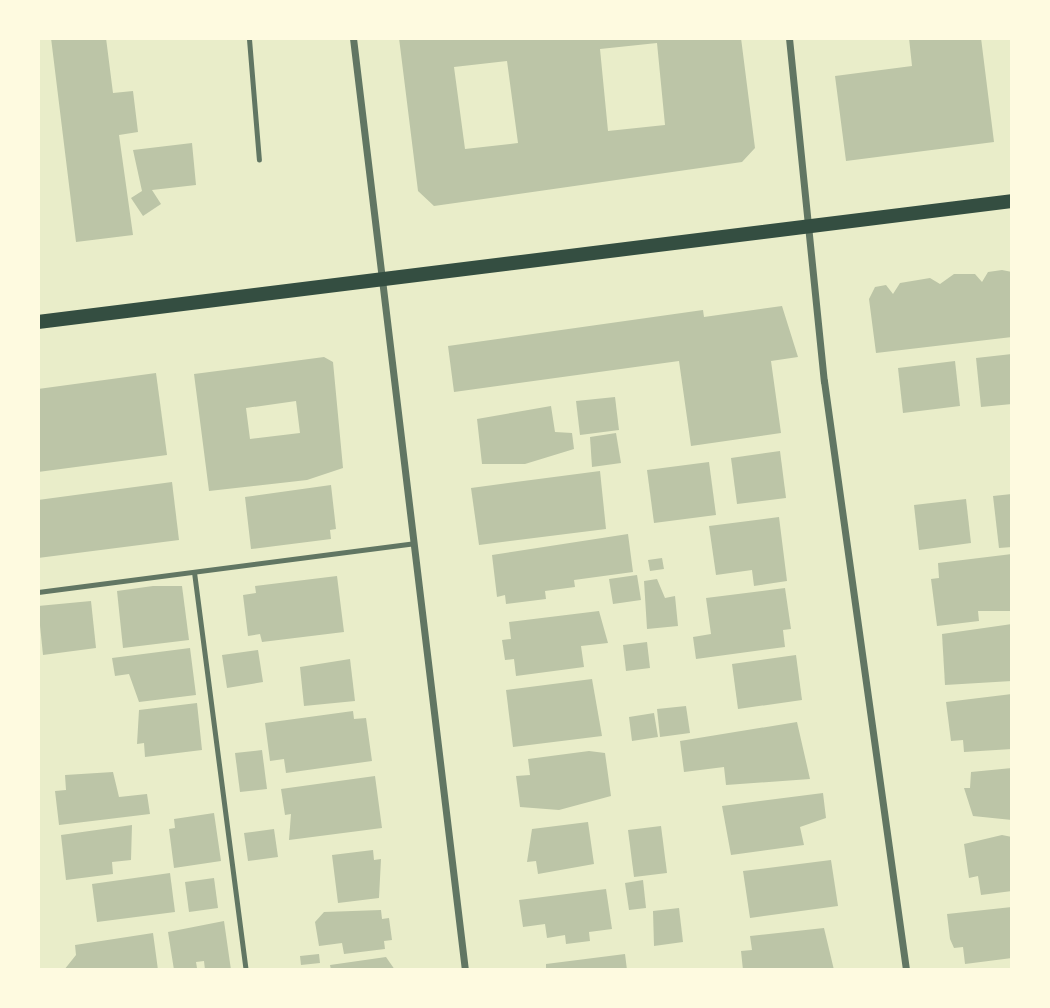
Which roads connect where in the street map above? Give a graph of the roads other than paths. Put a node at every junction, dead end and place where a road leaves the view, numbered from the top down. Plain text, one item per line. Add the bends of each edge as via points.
1 (259, 38) edge
2 (353, 38) edge
3 (789, 38) edge
4 (249, 39) edge
5 (259, 160) dead end
6 (1012, 201) edge
7 (809, 226) junction
8 (382, 282) junction
9 (38, 322) edge
10 (414, 543) junction
11 (194, 572) junction
12 (38, 592) edge
13 (246, 970) edge
14 (466, 970) edge
15 (906, 970) edge

1 - 4 lane
2 - 8 street
3 - 7 street
4 - 5 lane
6 - 7 main road
7 - 8 main road
7 - 15 street via 824,381
8 - 9 main road
8 - 10 street
10 - 11 lane
10 - 14 street
11 - 12 lane
11 - 13 lane

